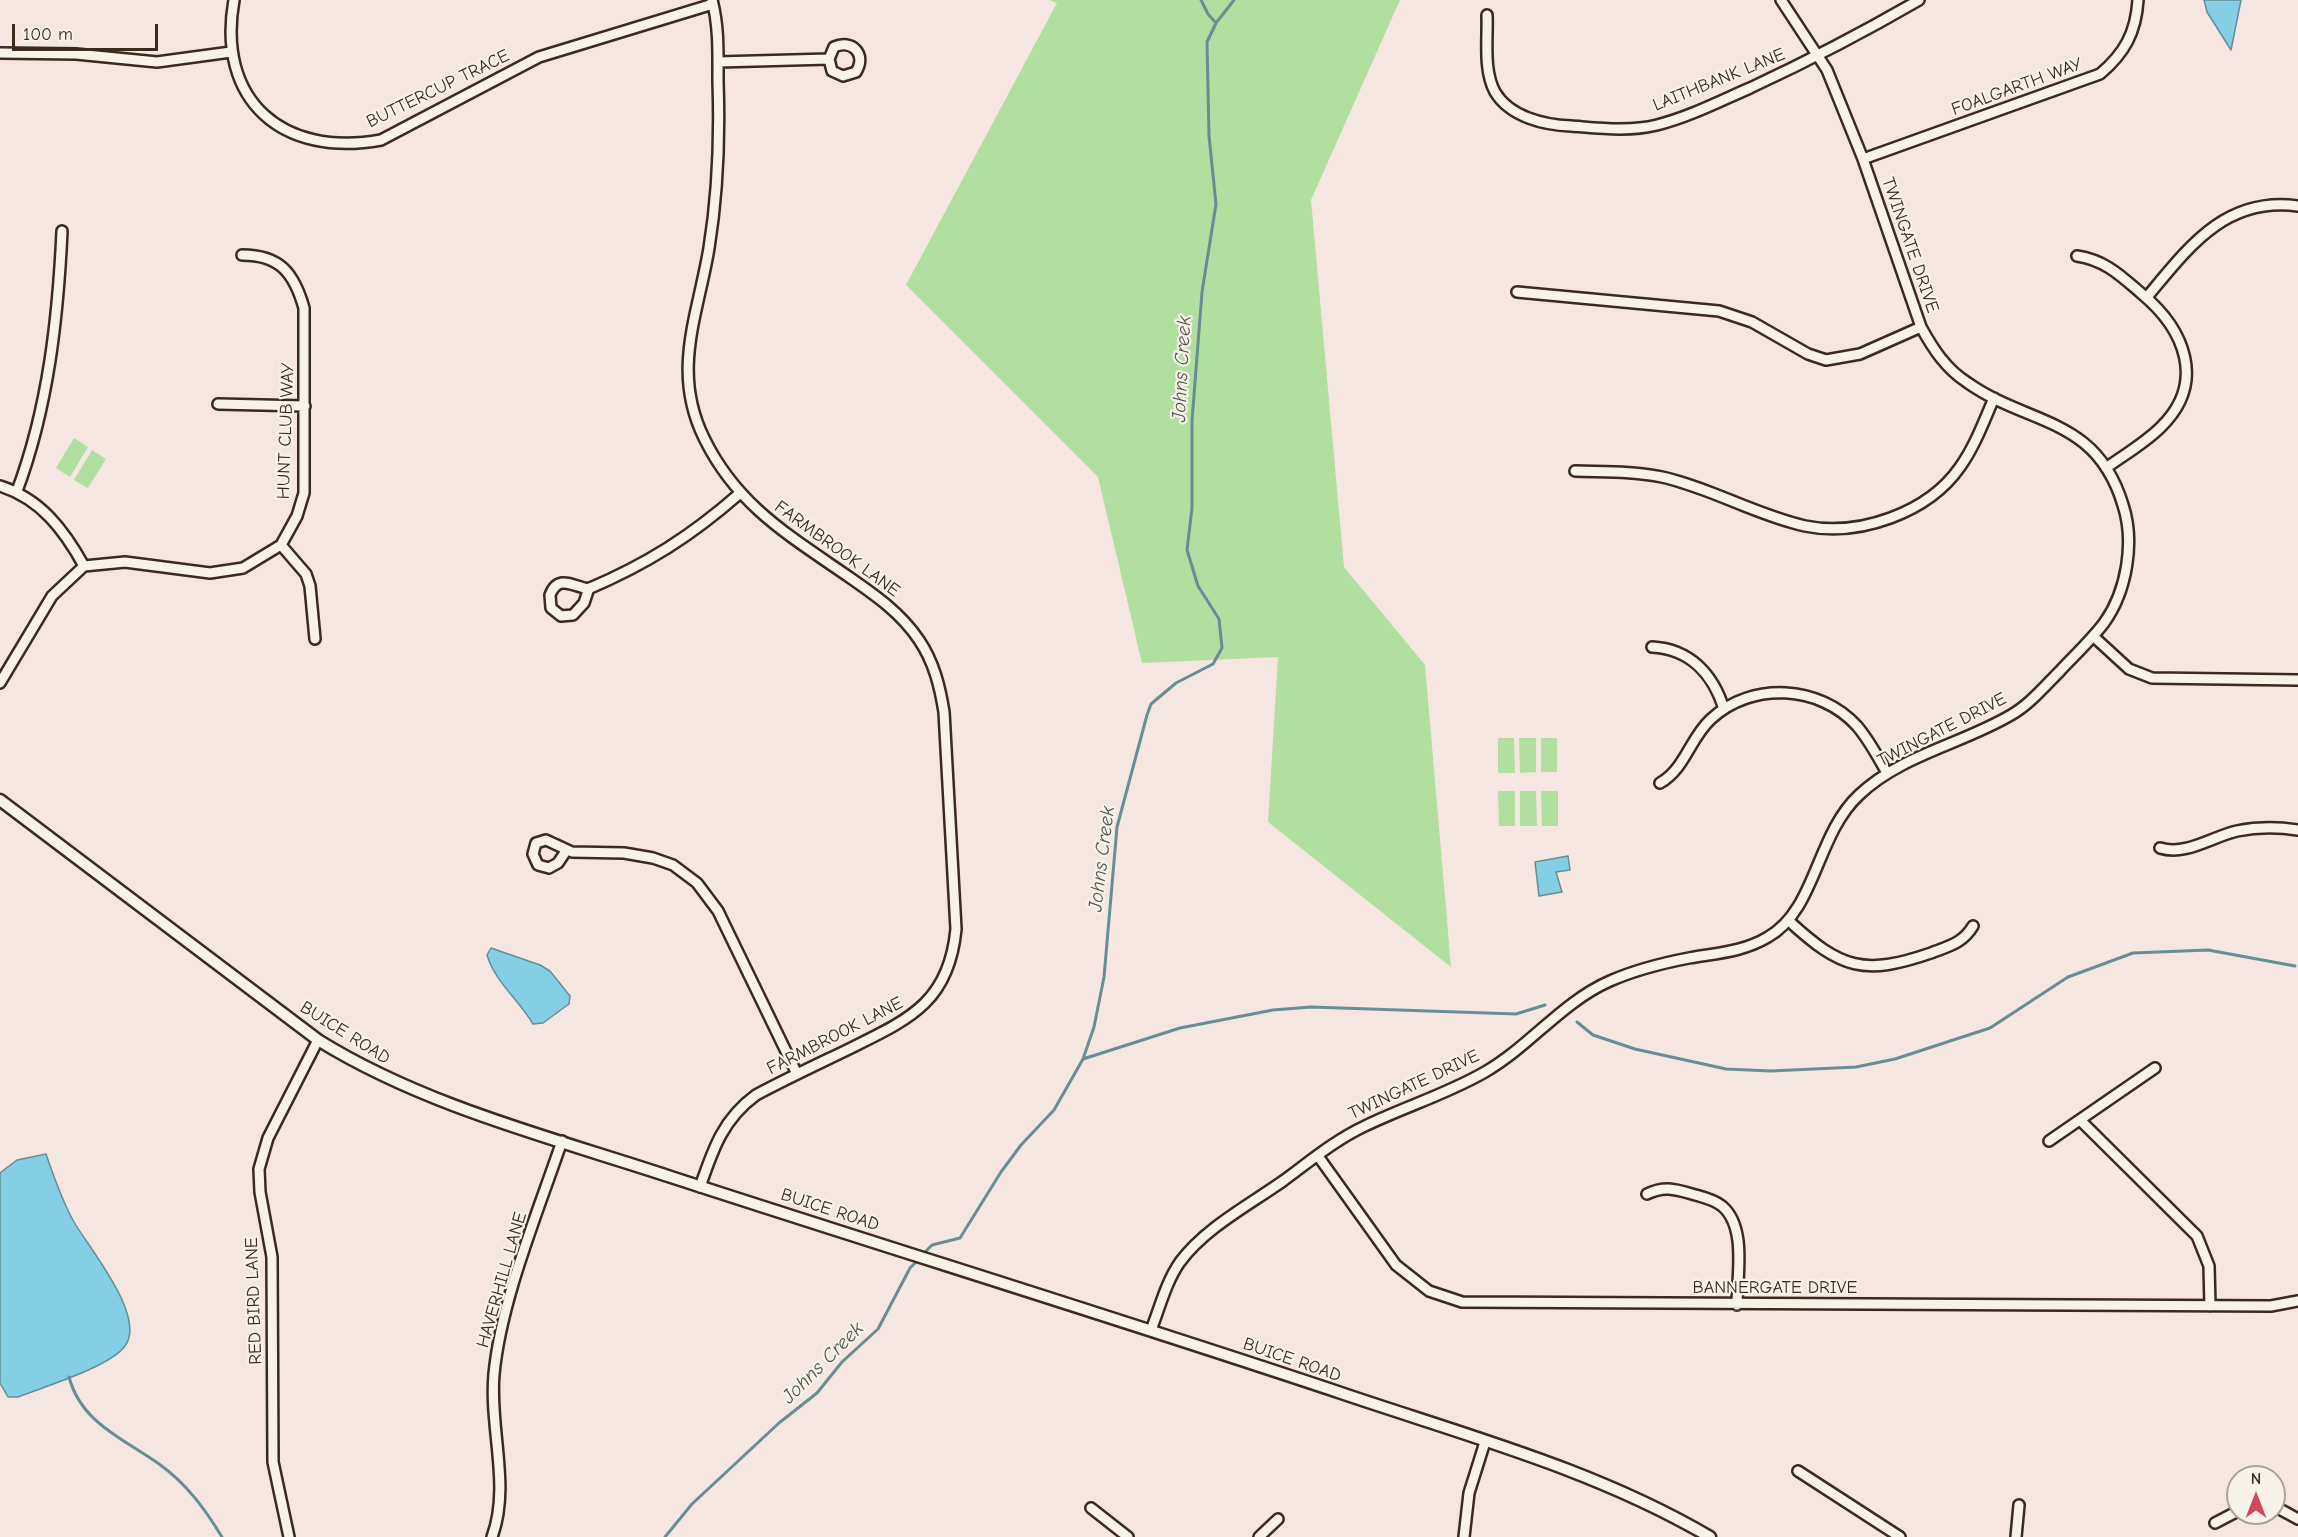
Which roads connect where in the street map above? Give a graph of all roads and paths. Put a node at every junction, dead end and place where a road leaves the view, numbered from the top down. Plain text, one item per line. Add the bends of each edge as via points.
1 (234, 0) edge
2 (1781, 0) edge
3 (1919, 0) edge
4 (2138, 0) edge
5 (712, 2) edge
6 (1487, 15) dead end
7 (231, 52) junction
8 (0, 53) edge
9 (1819, 56) junction
10 (829, 59) dead end
11 (718, 62) junction
12 (1863, 159) junction
13 (2298, 206) edge
14 (62, 231) dead end
15 (242, 255) dead end
16 (2077, 256) dead end
17 (1517, 292) dead end
18 (2147, 297) junction
19 (1921, 327) junction
20 (1994, 398) junction
21 (218, 404) dead end
22 (305, 406) junction
23 (2106, 468) junction
24 (1575, 471) dead end
25 (0, 486) edge
26 (17, 491) junction
27 (739, 494) junction
28 (281, 545) junction
29 (84, 566) junction
30 (589, 588) junction
31 (2093, 636) junction
32 (315, 639) dead end
33 (1652, 647) dead end
34 (2298, 680) edge
35 (0, 682) edge
36 (1724, 709) junction
37 (1887, 773) junction
38 (1660, 783) dead end
39 (0, 800) edge
40 (2298, 830) edge
41 (2160, 848) dead end
42 (566, 851) dead end
43 (1789, 921) junction
44 (1973, 926) dead end
45 (318, 1040) junction
46 (2155, 1068) dead end
47 (796, 1074) junction
48 (2080, 1120) junction
49 (562, 1141) junction
50 (2049, 1141) dead end
51 (1318, 1156) junction
52 (700, 1187) junction
53 (1647, 1194) dead end
54 (2298, 1300) edge
55 (1737, 1305) junction
56 (2210, 1306) junction
57 (1152, 1330) junction
58 (1485, 1442) junction
59 (1798, 1471) dead end
60 (2019, 1505) dead end
61 (1091, 1508) dead end
62 (2226, 1517) edge
63 (1278, 1519) dead end
64 (2215, 1523) dead end
65 (289, 1537) edge
66 (492, 1537) edge
67 (1128, 1537) edge
68 (1259, 1537) edge
69 (1464, 1537) edge
70 (1710, 1537) edge
71 (1900, 1537) edge
72 (2016, 1537) edge

1 - 7 street, BUTTERCUP TRACE
2 - 9 street, TWINGATE DRIVE
3 - 9 street, LAITHBANK LANE
4 - 12 street, FOALGARTH WAY via 2131,38 2123,52 2100,74
5 - 7 street, BUTTERCUP TRACE via 539,57 381,140 362,144 312,140 291,134 268,120 250,101
5 - 11 street, FARMBROOK LANE
6 - 9 street, LAITHBANK LANE via 1489,70 1495,91 1507,106 1553,125 1656,125 1704,108
7 - 8 street via 157,62 76,54
9 - 12 street, TWINGATE DRIVE
10 - 11 street
11 - 27 street, FARMBROOK LANE via 717,192 709,250 691,326 688,371 703,436 718,467
12 - 19 street, TWINGATE DRIVE
13 - 18 street via 2266,205 2210,228
14 - 26 street via 55,333 36,435
15 - 22 street, HUNT CLUB WAY via 260,255 277,261 300,293 306,322
16 - 18 street via 2108,264
17 - 19 street via 1719,311 1752,322 1826,360 1860,354
18 - 23 street via 2168,317 2180,339 2186,364 2183,389 2163,426
19 - 20 street, TWINGATE DRIVE via 1950,369
20 - 23 street, TWINGATE DRIVE via 2066,430
20 - 24 street via 1970,453 1945,485 1911,508 1856,528 1803,525 1661,477
21 - 22 street
22 - 28 street, HUNT CLUB WAY via 304,493
23 - 31 street, TWINGATE DRIVE via 2125,509 2128,553 2117,598
25 - 26 street
26 - 29 street via 58,523
27 - 30 street via 669,549
27 - 47 street, FARMBROOK LANE via 768,520 903,619 931,662 944,712 956,929 947,972 932,998 909,1019
28 - 29 street, HUNT CLUB WAY via 243,568 210,573 125,562
28 - 32 street via 306,574
29 - 35 street via 52,596
30 - 30 street via 565,581 557,584 550,595 551,608 561,616 573,615 585,603
31 - 34 street via 2129,669 2152,678
31 - 37 street, TWINGATE DRIVE via 2016,712
33 - 36 street via 1678,651 1696,662 1713,683
36 - 37 street via 1744,698 1769,693 1794,693 1818,699 1856,725
36 - 38 street via 1700,730 1674,773
37 - 43 street, TWINGATE DRIVE via 1860,793 1838,820
39 - 45 street, BUICE ROAD
40 - 41 street via 2261,828 2226,834 2180,851
42 - 47 street via 644,855 673,865 697,883 718,911
43 - 44 street via 1831,956 1873,967 1900,964 1958,943
43 - 51 street, TWINGATE DRIVE via 1765,939 1743,948 1660,964 1608,981 1568,1005 1486,1071 1363,1126
45 - 49 street, BUICE ROAD via 367,1070 406,1087
45 - 65 street, RED BIRD LANE via 268,1138 259,1169 272,1257 273,1462
46 - 48 street
47 - 52 street, FARMBROOK LANE via 756,1095 731,1116 715,1142
48 - 50 street
48 - 56 street via 2197,1236 2210,1266
49 - 52 street, BUICE ROAD
49 - 66 street, HAVERHILL LANE via 497,1348 493,1401 500,1502
51 - 55 street, BANNERGATE DRIVE via 1396,1265 1417,1283 1443,1297 1479,1304
51 - 57 street, TWINGATE DRIVE via 1191,1249 1169,1280
52 - 57 street, BUICE ROAD
53 - 55 street via 1659,1188 1673,1188 1712,1200 1728,1212 1737,1234
54 - 56 street, BANNERGATE DRIVE via 2271,1306
55 - 56 street, BANNERGATE DRIVE
57 - 58 street, BUICE ROAD
58 - 69 street via 1469,1493
58 - 70 street, BUICE ROAD via 1625,1492
59 - 71 street
60 - 72 street
61 - 67 street
62 - 64 street
63 - 68 street

